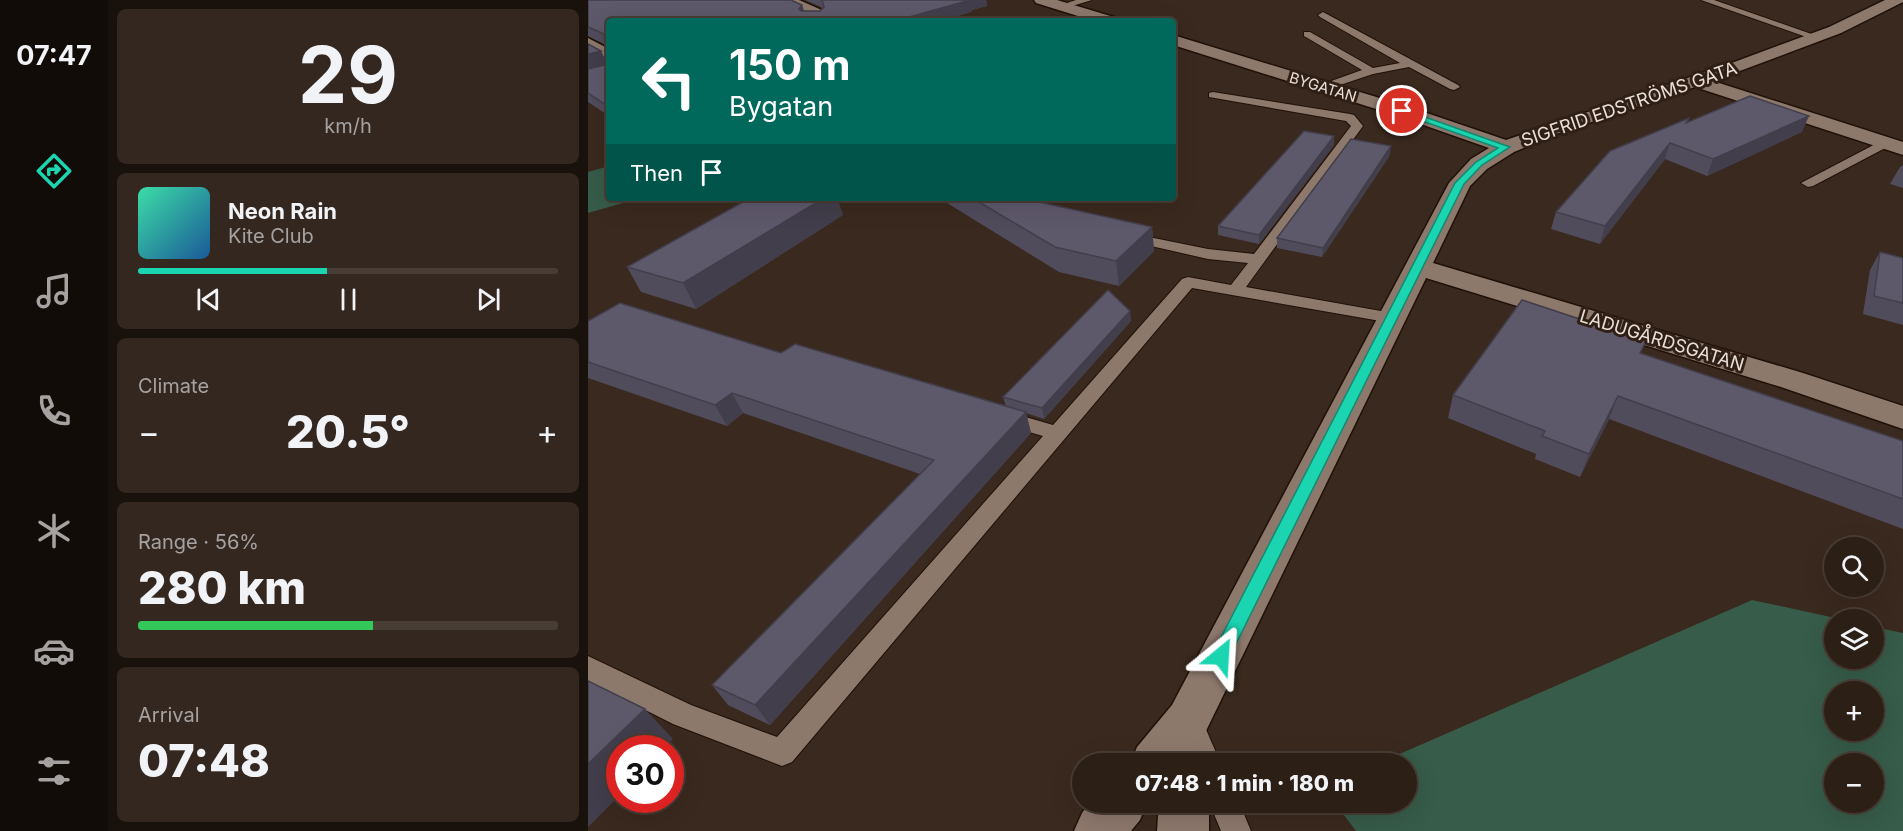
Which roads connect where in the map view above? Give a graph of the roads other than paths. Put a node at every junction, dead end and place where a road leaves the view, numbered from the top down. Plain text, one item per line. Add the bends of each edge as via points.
1 (786, 0) edge
2 (1041, 0) edge
3 (1088, 0) edge
4 (1704, 0) edge
5 (1897, 0) edge
6 (1062, 6) junction
7 (1323, 15) dead end
8 (816, 18) edge
9 (1101, 18) edge
10 (1307, 34) dead end
11 (1815, 37) junction
12 (1176, 41) edge
13 (588, 43) edge
14 (606, 55) edge
15 (1410, 64) junction
16 (1371, 71) junction
17 (1697, 82) junction
18 (1324, 87) junction
19 (1454, 87) dead end
20 (1213, 95) dead end
21 (1897, 142) edge
22 (1506, 147) junction
23 (1808, 183) dead end
24 (1118, 234) edge
25 (1259, 259) junction
26 (1419, 267) junction
27 (1236, 289) junction
28 (1392, 318) junction
29 (984, 411) edge
30 (1903, 418) edge
31 (1058, 433) junction
32 (588, 668) edge
33 (1187, 742) edge
34 (1170, 753) edge
35 (1114, 813) edge
36 (1184, 813) edge
37 (1229, 813) edge
38 (1100, 831) edge
39 (1183, 831) edge
40 (1236, 831) edge

1 - 8 street via 819,14
2 - 6 street
3 - 6 lane
4 - 11 lane
5 - 11 street, SIGFRID EDSTRÖMS GATA
6 - 9 street
7 - 15 lane
10 - 16 lane
11 - 17 street, SIGFRID EDSTRÖMS GATA
12 - 18 street, BYGATAN
13 - 14 street
15 - 16 lane
15 - 19 lane
16 - 18 lane
17 - 21 street
17 - 22 street, SIGFRID EDSTRÖMS GATA
18 - 22 street, BYGATAN
20 - 25 lane via 1350,118 1357,126
21 - 23 lane
22 - 26 street, SIGFRID EDSTRÖMS GATA via 1479,164 1460,183
24 - 25 lane via 1208,254
25 - 27 lane
26 - 28 street, SIGFRID EDSTRÖMS GATA
26 - 30 street, LADUGÅRDSGATAN via 1792,380
27 - 28 lane
27 - 31 lane via 1188,282
28 - 33 street, SIGFRID EDSTRÖMS GATA
29 - 31 lane
31 - 32 lane via 782,752 683,715
33 - 34 street, SIGFRID EDSTRÖMS GATA
35 - 38 street
36 - 39 street
37 - 40 lane

